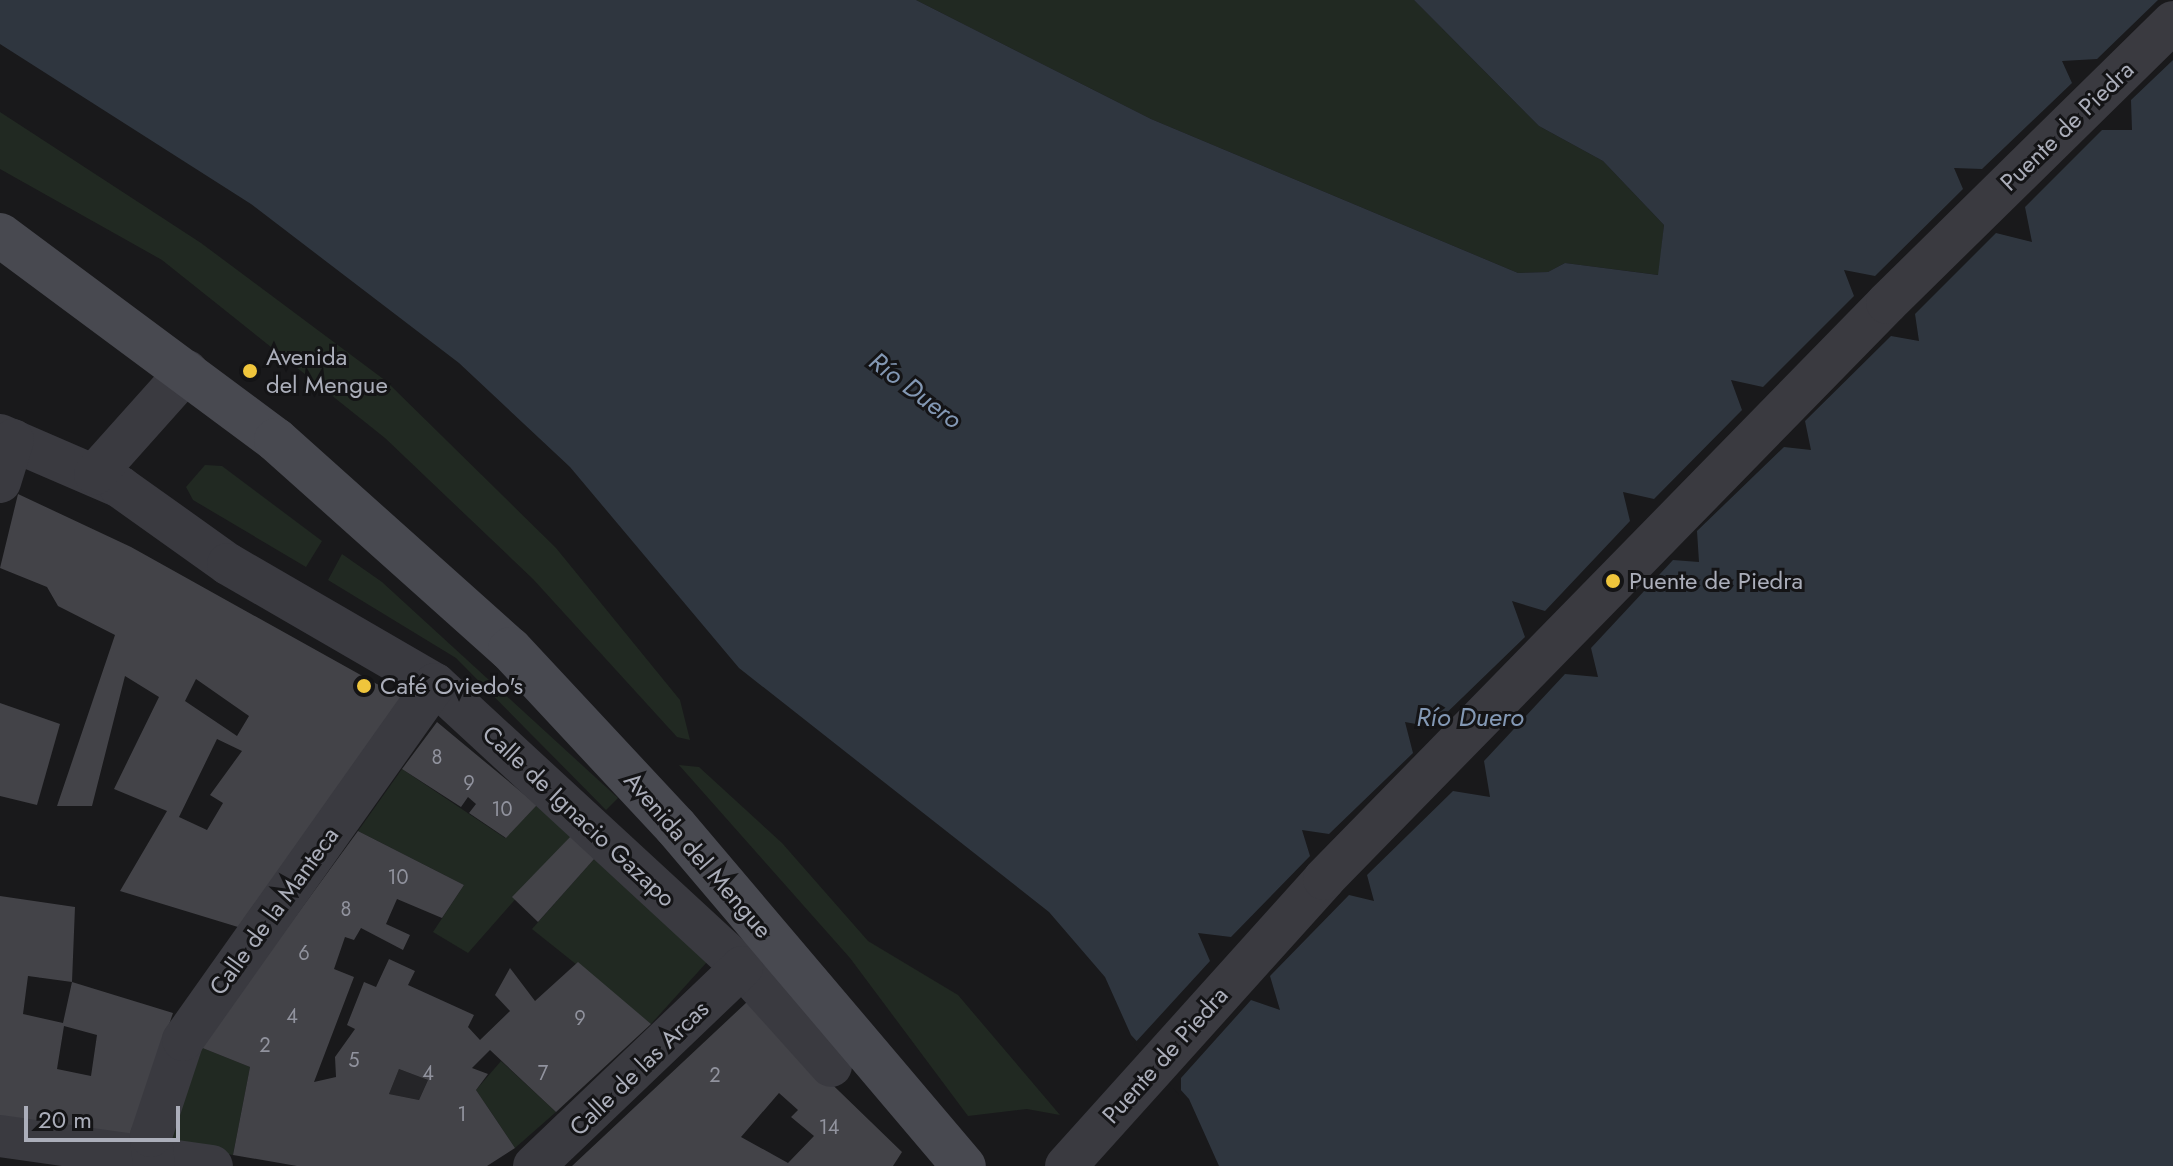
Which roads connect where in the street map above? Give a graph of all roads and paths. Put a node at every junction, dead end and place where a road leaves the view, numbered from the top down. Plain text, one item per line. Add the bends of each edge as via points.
1 (2173, 22) edge
2 (0, 235) edge
3 (187, 371) junction
4 (6, 437) edge
5 (95, 474) junction
6 (0, 482) edge
7 (435, 684) junction
8 (742, 967) junction
9 (831, 1066) dead end
10 (0, 1136) edge
11 (153, 1161) edge
12 (212, 1166) edge
13 (534, 1166) edge
14 (964, 1166) edge
15 (1066, 1166) edge

1 - 15 street, Puente de Piedra via 1887,303 1324,879
2 - 3 street, Avenida del Mengue
3 - 5 street
3 - 14 street, Avenida del Mengue via 436,577 554,694
4 - 5 street, Calle de Ignacio Gazapo
4 - 6 street
5 - 7 street, Calle de Ignacio Gazapo via 228,564
7 - 8 street, Calle de Ignacio Gazapo
7 - 11 street, Calle de la Manteca via 183,1040 167,1075
8 - 9 street, Calle de Ignacio Gazapo
8 - 13 street, Calle de las Arcas
10 - 11 street
11 - 12 street

